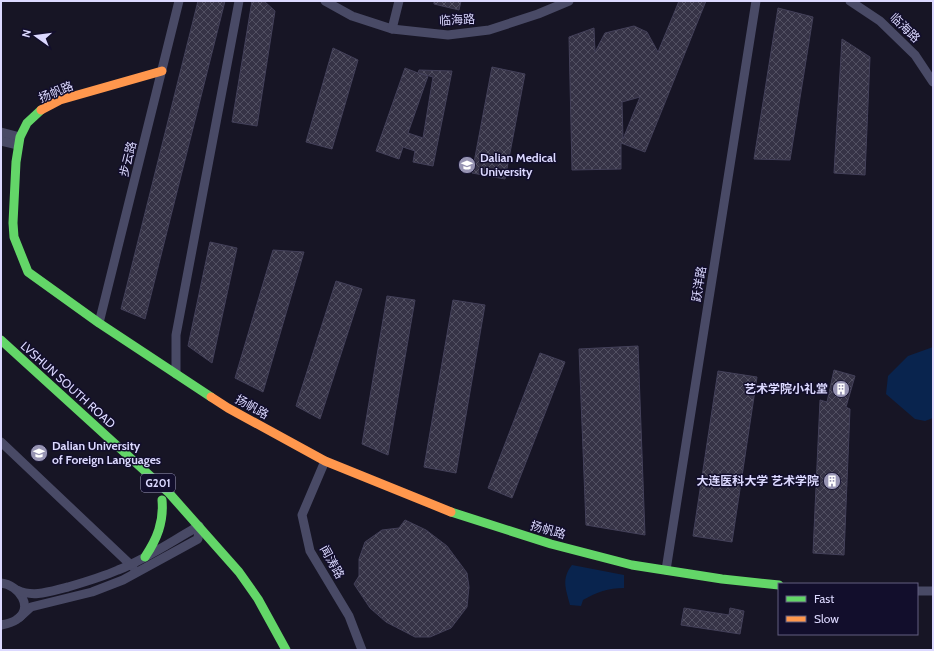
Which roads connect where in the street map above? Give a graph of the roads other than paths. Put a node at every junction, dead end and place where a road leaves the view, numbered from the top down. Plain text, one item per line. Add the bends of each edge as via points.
1 (180, 1) edge
2 (239, 1) edge
3 (325, 1) edge
4 (399, 1) edge
5 (569, 1) edge
6 (756, 1) edge
7 (850, 1) edge
8 (392, 29) junction
9 (162, 71) junction
10 (933, 82) edge
11 (1, 132) edge
12 (1, 141) edge
13 (19, 141) junction
14 (99, 324) junction
15 (1, 340) edge
16 (176, 374) junction
17 (1, 442) edge
18 (325, 461) junction
19 (172, 512) dead end
20 (199, 526) junction
21 (188, 528) junction
22 (198, 539) junction
23 (145, 557) junction
24 (216, 560) dead end
25 (130, 564) junction
26 (666, 570) junction
27 (138, 572) junction
28 (1, 583) edge
29 (778, 584) edge
30 (17, 590) junction
31 (918, 591) edge
32 (933, 591) edge
33 (20, 617) junction
34 (1, 625) edge
35 (286, 650) edge
36 (362, 650) edge

1 - 9 street, 步云路
2 - 16 street via 176,335
3 - 8 street, 临海路 via 352,16
4 - 8 street
5 - 8 street, 临海路 via 489,30 448,35
6 - 26 street, 跃洋路
7 - 10 street, 临海路 via 880,21 915,55
9 - 13 main road, 扬帆路 via 47,106 27,123
9 - 14 street, 步云路
11 - 13 street
12 - 13 street
13 - 14 main road, 扬帆路 via 13,223 14,237 28,272
14 - 16 main road, 扬帆路
15 - 20 main road, LVSHUN SOUTH ROAD / G201 via 169,493
16 - 18 main road, 扬帆路 via 228,408
17 - 25 street
18 - 26 main road, 扬帆路 via 452,513 551,544
18 - 36 street, 闻涛路 via 302,515 310,551 349,616
19 - 23 main road, G201 via 159,498 163,522 153,546
20 - 21 street
20 - 22 street
20 - 35 main road, LVSHUN SOUTH ROAD / G201 via 220,548 258,599
21 - 22 main road
21 - 23 street
22 - 24 main road
22 - 27 street
23 - 25 street
25 - 27 street
25 - 30 street via 57,590 32,595
26 - 29 main road, 扬帆路 via 722,579
27 - 33 street via 92,592 31,607
28 - 30 street via 11,585
30 - 33 street via 24,600
31 - 32 street
33 - 34 street

